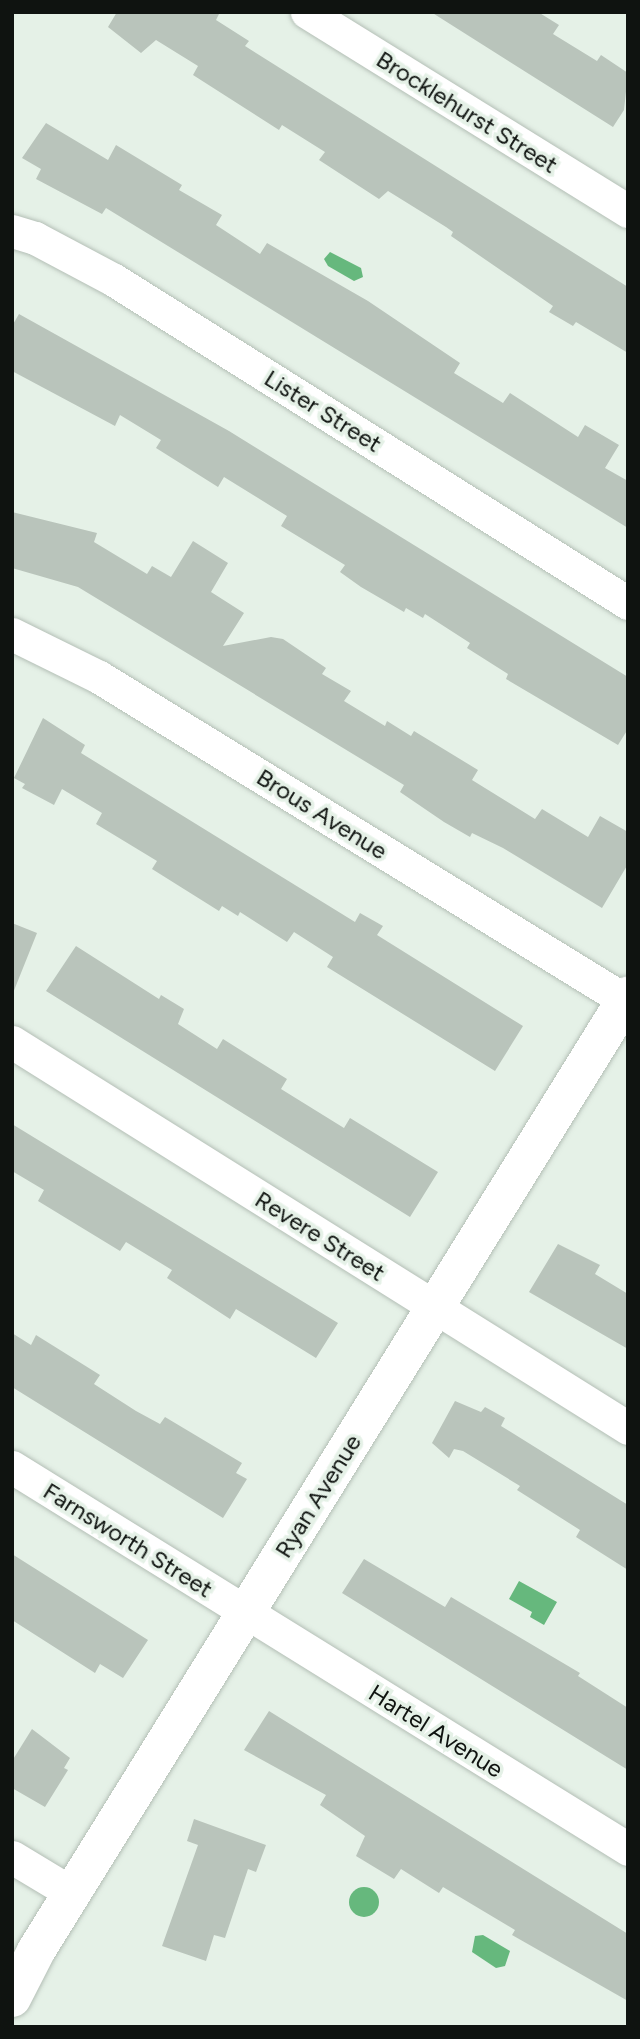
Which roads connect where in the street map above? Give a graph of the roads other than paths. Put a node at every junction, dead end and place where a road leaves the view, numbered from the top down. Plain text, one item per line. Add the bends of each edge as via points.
1 (307, 12) edge
2 (628, 211) edge
3 (12, 231) edge
4 (628, 603) edge
5 (12, 634) edge
6 (627, 1000) edge
7 (12, 1042) edge
8 (436, 1308) junction
9 (628, 1428) edge
10 (12, 1467) edge
11 (244, 1613) junction
12 (628, 1849) edge
13 (12, 1857) edge
14 (72, 1893) junction
15 (12, 1998) edge

1 - 2 street, Brocklehurst Street
3 - 4 street, Lister Street via 114,280
5 - 6 street, Brous Avenue via 99,677
6 - 8 street, Ryan Avenue
7 - 8 street, Revere Street
8 - 9 street, Revere Street
8 - 11 street, Ryan Avenue
10 - 11 street, Farnsworth Street
11 - 12 street, Hartel Avenue
11 - 14 street, Ryan Avenue
13 - 14 street
14 - 15 street, Ryan Avenue

